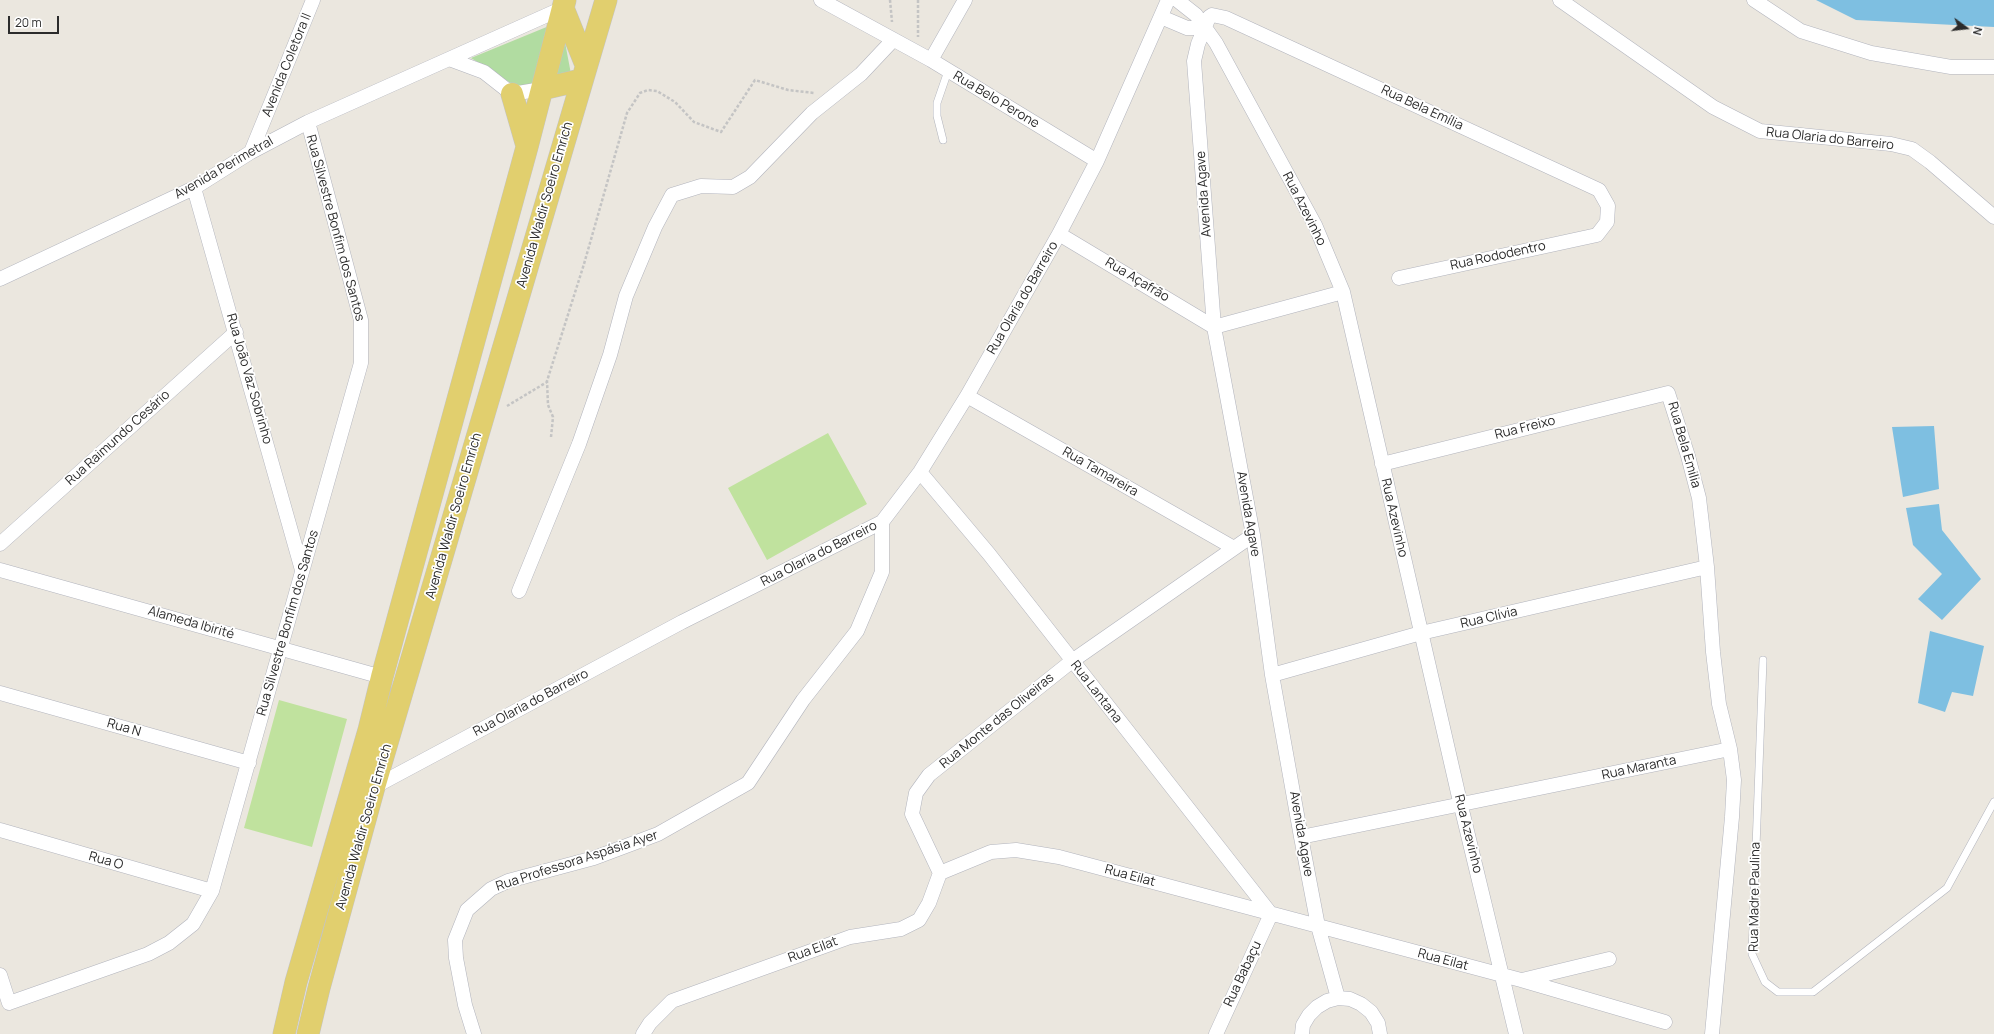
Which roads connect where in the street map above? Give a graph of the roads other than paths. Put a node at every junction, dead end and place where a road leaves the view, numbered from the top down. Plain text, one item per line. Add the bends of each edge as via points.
1 (325, 0) edge
2 (606, 0) edge
3 (821, 0) edge
4 (965, 0) edge
5 (1168, 0) edge
6 (1177, 0) edge
7 (1560, 0) edge
8 (1754, 0) edge
9 (312, 3) edge
10 (564, 4) edge
11 (1161, 17) junction
12 (1205, 28) junction
13 (893, 40) junction
14 (449, 58) junction
15 (931, 60) junction
16 (1994, 68) edge
17 (948, 71) junction
18 (584, 72) junction
19 (542, 89) junction
20 (512, 94) junction
21 (308, 122) junction
22 (944, 140) dead end
23 (527, 147) junction
24 (251, 152) junction
25 (1097, 161) junction
26 (194, 188) junction
27 (1994, 217) edge
28 (1059, 234) junction
29 (1597, 235) joint
30 (6, 276) edge
31 (1399, 278) dead end
32 (0, 284) edge
33 (1343, 292) junction
34 (1214, 327) junction
35 (236, 332) junction
36 (1668, 392) joint
37 (967, 396) junction
38 (1382, 464) junction
39 (920, 472) junction
40 (882, 522) junction
41 (1253, 535) junction
42 (0, 544) edge
43 (1234, 548) junction
44 (1707, 567) junction
45 (0, 570) edge
46 (302, 570) junction
47 (519, 592) dead end
48 (1421, 633) junction
49 (282, 648) junction
50 (1763, 660) dead end
51 (1072, 661) junction
52 (1272, 675) junction
53 (382, 677) junction
54 (0, 693) edge
55 (1730, 749) junction
56 (249, 763) junction
57 (353, 784) junction
58 (374, 787) junction
59 (1994, 802) edge
60 (1461, 806) junction
61 (0, 830) edge
62 (1301, 837) junction
63 (940, 873) junction
64 (212, 891) junction
65 (1271, 914) junction
66 (1318, 926) junction
67 (1609, 959) dead end
68 (0, 975) edge
69 (1503, 976) junction
70 (1521, 980) junction
71 (1338, 998) junction
72 (1665, 1022) dead end
73 (284, 1034) edge
74 (308, 1034) edge
75 (474, 1034) edge
76 (643, 1034) edge
77 (1216, 1034) edge
78 (1302, 1034) edge
79 (1380, 1034) edge
80 (1516, 1034) edge
81 (1712, 1034) edge

1 - 9 street
2 - 18 main road, Avenida Waldir Soeiro Emrich
3 - 13 street, Rua Belo Perone
4 - 15 street
5 - 11 street, Rua Olaria do Barreiro
6 - 12 street, Rua Azevinho via 1192,10
7 - 27 street, Rua Olaria do Barreiro via 1713,107 1760,131 1891,144 1912,149
8 - 16 street via 1801,31 1871,53 1951,66
9 - 24 street, Avenida Coletora II
10 - 14 street, Avenida Perimetral
10 - 18 main road
10 - 19 main road, Avenida Waldir Soeiro Emrich
11 - 12 street via 1187,28
11 - 25 street, Rua Olaria do Barreiro
12 - 29 street, Rua Bela Emília via 1212,15 1226,18 1599,190 1608,206 1607,222
12 - 33 street, Rua Azevinho via 1315,225
12 - 34 street, Avenida Agave via 1194,61
13 - 15 street, Rua Belo Perone
13 - 47 street via 861,74 812,113 750,177 733,187 701,186 672,195 655,227 626,296 610,355 579,444
14 - 20 street via 484,72
14 - 21 street, Avenida Perimetral
15 - 17 street, Rua Belo Perone
17 - 22 lane via 937,103 937,116
17 - 25 street, Rua Belo Perone
18 - 19 main road
18 - 58 main road, Avenida Waldir Soeiro Emrich
19 - 20 street
19 - 23 main road, Avenida Waldir Soeiro Emrich
20 - 23 main road
21 - 24 street, Avenida Perimetral
21 - 46 street, Rua Silvestre Bonfim dos Santos via 361,320 361,363
23 - 53 main road, Avenida Waldir Soeiro Emrich
24 - 26 street, Avenida Perimetral
25 - 28 street, Rua Olaria do Barreiro
26 - 30 street, Avenida Perimetral
26 - 35 street, Rua João Vaz Sobrinho
28 - 34 street, Rua Açafrão
28 - 37 street, Rua Olaria do Barreiro
29 - 31 street, Rua Rododentro
30 - 32 street, Avenida Perimetral
33 - 34 street
33 - 38 street, Rua Azevinho
34 - 41 street, Avenida Agave
35 - 42 street, Rua Raimundo Cesário
35 - 46 street, Rua João Vaz Sobrinho
36 - 38 street, Rua Freixo
36 - 44 street, Rua Bela Emilia via 1699,498
37 - 39 street, Rua Olaria do Barreiro
37 - 43 street, Rua Tamareira
38 - 48 street, Rua Azevinho
39 - 40 street, Rua Olaria do Barreiro
39 - 51 street, Rua Lantana via 989,554
40 - 58 street, Rua Olaria do Barreiro via 682,622
40 - 75 street, Rua Professora Aspásia Ayer via 882,572 857,631 803,700 748,783 658,834 594,858 508,881 491,890 467,910 455,940 456,958 464,1005
41 - 43 street, Rua Monte das Oliveiras
41 - 52 street, Avenida Agave
43 - 51 street, Rua Monte das Oliveiras
44 - 48 street, Rua Clívia
44 - 55 street via 1719,704
45 - 49 street, Alameda Ibirité
46 - 49 street, Rua Silvestre Bonfim dos Santos
48 - 52 street, Rua Clívia
48 - 60 street, Rua Azevinho
49 - 53 street, Alameda Ibirité
49 - 56 street, Rua Silvestre Bonfim dos Santos
50 - 59 lane, Rua Madre Paulina via 1752,954 1765,982 1778,992 1813,992 1947,888
51 - 63 street, Rua Monte das Oliveiras via 930,775 916,793 912,814
51 - 65 street, Rua Lantana
52 - 62 street, Avenida Agave
53 - 57 main road, Avenida Waldir Soeiro Emrich
54 - 56 street, Rua N
55 - 60 street, Rua Maranta
55 - 81 street via 1734,780 1732,817
56 - 64 street, Rua Silvestre Bonfim dos Santos
57 - 58 street
57 - 73 main road, Avenida Waldir Soeiro Emrich via 296,982
58 - 74 main road, Avenida Waldir Soeiro Emrich
60 - 62 street, Rua Maranta
60 - 69 street, Rua Azevinho
61 - 64 street, Rua O
62 - 66 street, Avenida Agave
63 - 65 street, Rua Eilat via 991,852 1016,850 1059,857
63 - 76 street, Rua Eilat via 929,903 919,920 901,929 850,937 672,1001 650,1023
64 - 68 street, Rua Silvestre Bonfim dos Santos via 193,924 169,943 148,954 10,1003
65 - 66 street, Rua Eilat
65 - 77 street, Rua Babaçu
66 - 69 street, Rua Eilat
66 - 71 street, Avenida Agave
67 - 70 street
69 - 70 street, Rua Eilat
69 - 80 street, Rua Azevinho
70 - 72 street, Rua Eilat
71 - 78 street via 1317,1006 1309,1015
71 - 79 street via 1362,1004 1378,1023

